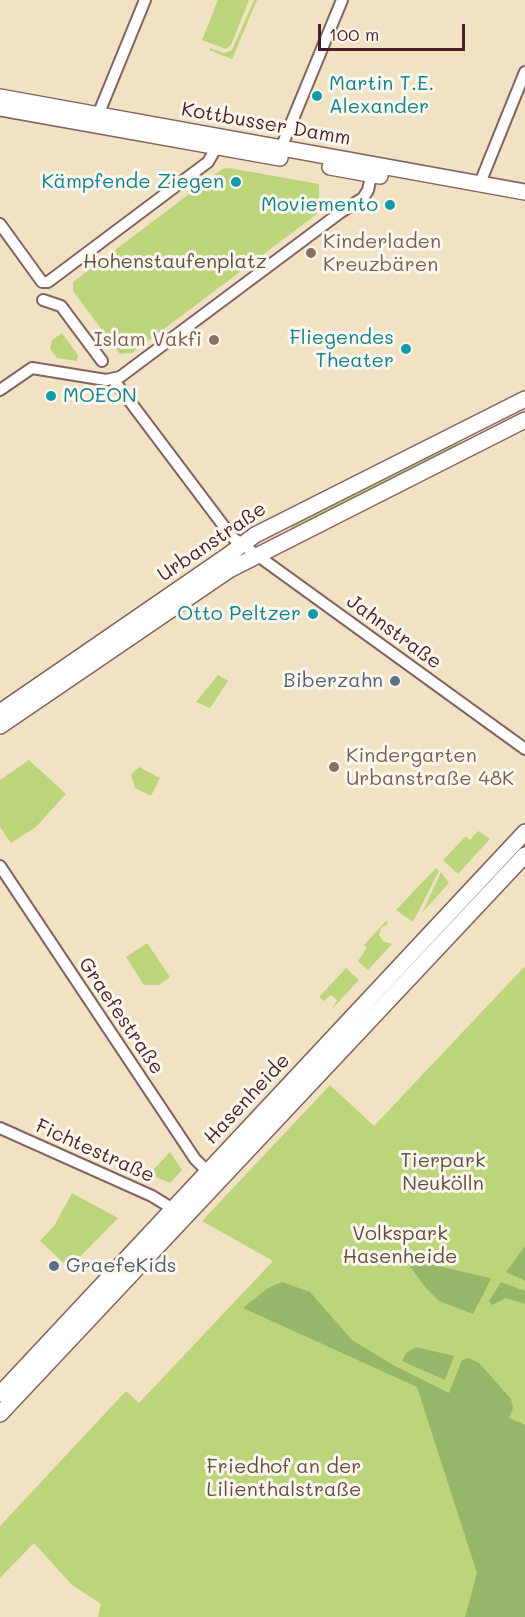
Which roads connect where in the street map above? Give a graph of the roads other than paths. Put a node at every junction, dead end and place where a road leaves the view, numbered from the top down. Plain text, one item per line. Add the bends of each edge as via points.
1 (145, 0) edge
2 (342, 0) edge
3 (525, 72) edge
4 (0, 97) edge
5 (0, 108) edge
6 (98, 115) junction
7 (220, 142) junction
8 (281, 148) junction
9 (372, 170) junction
10 (480, 183) junction
11 (525, 192) edge
12 (525, 202) edge
13 (0, 224) edge
14 (43, 300) dead end
15 (102, 361) dead end
16 (113, 379) junction
17 (0, 390) edge
18 (525, 399) edge
19 (525, 420) edge
20 (468, 427) junction
21 (477, 444) junction
22 (281, 521) junction
23 (290, 538) junction
24 (242, 545) junction
25 (255, 555) junction
26 (0, 712) edge
27 (0, 726) edge
28 (525, 749) edge
29 (525, 832) edge
30 (525, 855) edge
31 (0, 866) edge
32 (0, 1128) edge
33 (248, 1140) junction
34 (213, 1177) junction
35 (173, 1209) junction
36 (0, 1394) edge
37 (0, 1414) edge

1 - 6 street
2 - 8 street
3 - 10 street
4 - 6 main road, Kottbusser Damm
5 - 7 main road, Kottbusser Damm
6 - 7 main road, Kottbusser Damm
7 - 8 main road, Kottbusser Damm
7 - 9 main road, Kottbusser Damm
7 - 13 street via 207,162 45,283
8 - 9 main road, Kottbusser Damm
9 - 10 main road, Kottbusser Damm
9 - 12 main road, Kottbusser Damm
9 - 16 street via 363,198 130,371
10 - 11 main road, Kottbusser Damm
14 - 15 street via 61,306
16 - 17 street via 32,368
16 - 24 street, Jahnstraße via 227,532
18 - 20 main road, Urbanstraße
19 - 21 main road, Urbanstraße
20 - 21 main road
20 - 22 main road, Urbanstraße
21 - 23 main road, Urbanstraße
22 - 23 main road
22 - 24 main road, Urbanstraße
23 - 25 main road, Urbanstraße
24 - 25 street, Jahnstraße
24 - 26 main road, Urbanstraße
25 - 27 main road, Urbanstraße
25 - 28 street, Jahnstraße
29 - 33 main road, Hasenheide
30 - 33 main road, Hasenheide
31 - 34 street, Graefestraße via 195,1159
32 - 35 street, Fichtestraße
33 - 34 main road, Hasenheide
34 - 35 main road, Hasenheide
34 - 37 main road, Hasenheide
35 - 36 main road, Hasenheide

